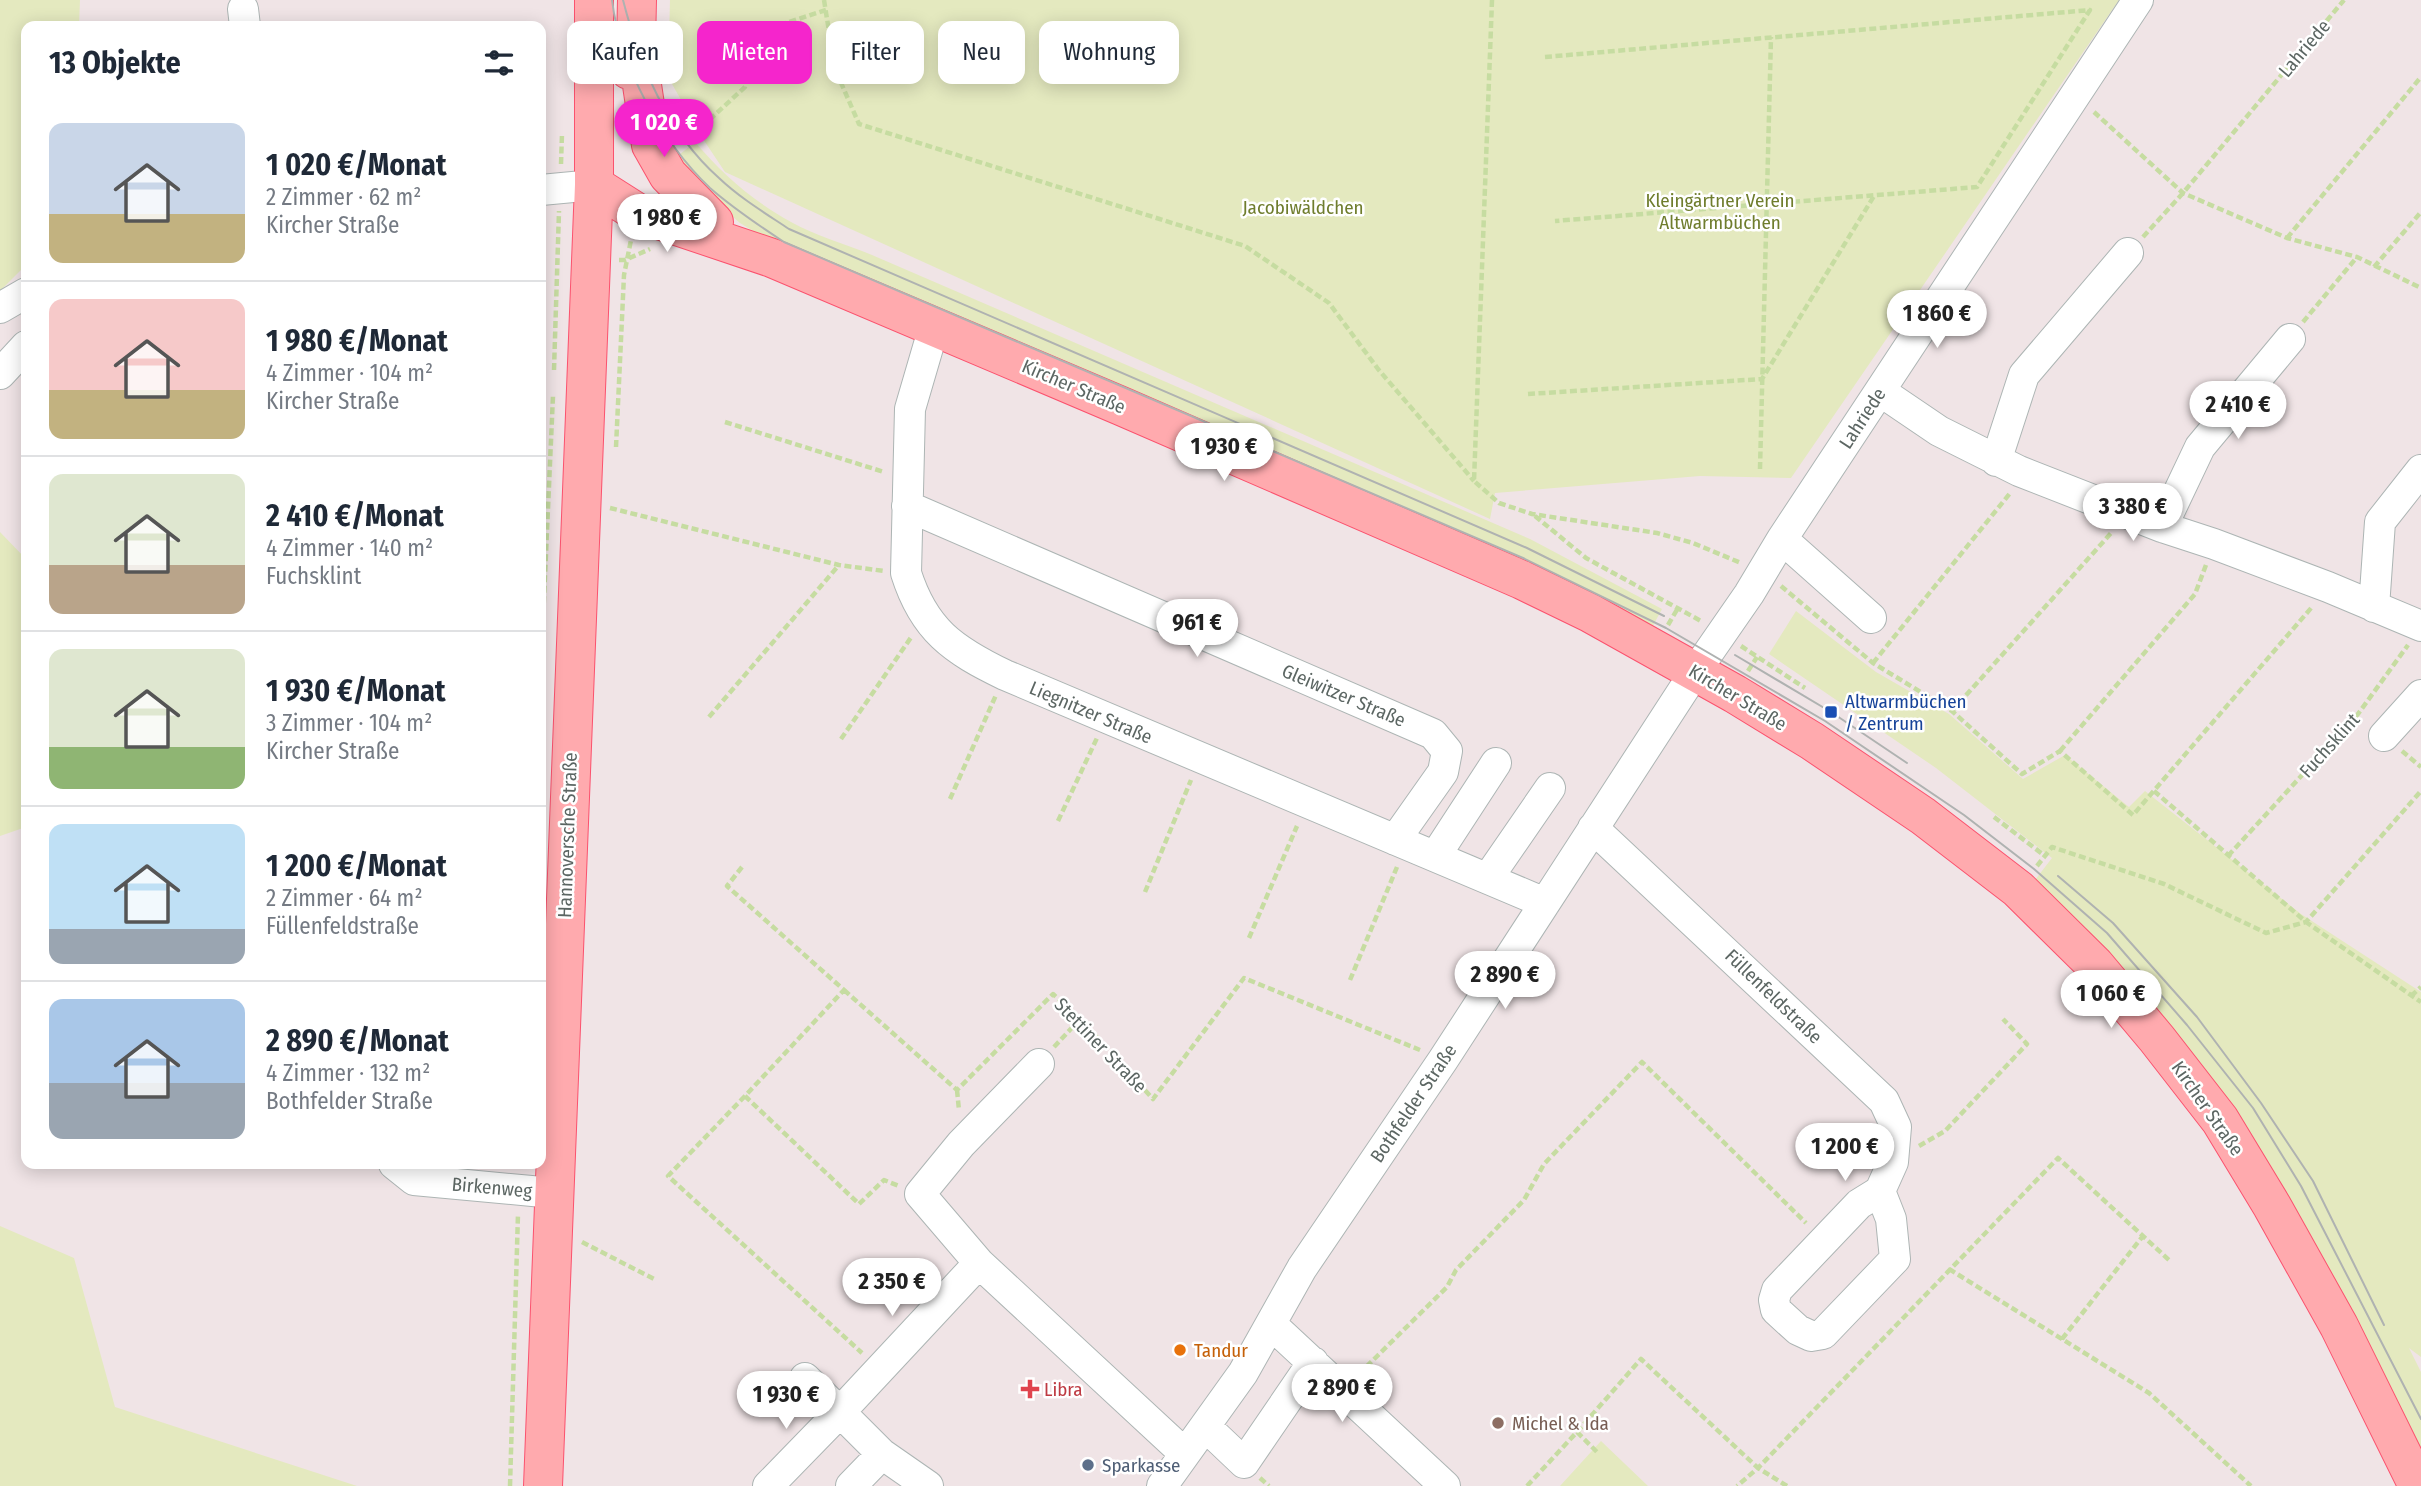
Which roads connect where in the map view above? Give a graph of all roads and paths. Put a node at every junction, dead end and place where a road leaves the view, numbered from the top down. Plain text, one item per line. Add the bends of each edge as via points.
1 (594, 0) edge
2 (637, 0) edge
3 (824, 0) edge
4 (1492, 0) edge
5 (2137, 0) edge
6 (2344, 0) edge
7 (826, 10) junction
8 (637, 21) edge
9 (1771, 37) junction
10 (1545, 57) dead end
11 (2421, 77) edge
12 (628, 84) edge
13 (642, 84) edge
14 (2075, 94) junction
15 (694, 134) dead end
16 (565, 187) edge
17 (2183, 193) junction
18 (1874, 196) junction
19 (1767, 204) junction
20 (2421, 212) edge
21 (1555, 221) dead end
22 (714, 222) junction
23 (2287, 238) junction
24 (2128, 253) joint
25 (2357, 257) junction
26 (772, 258) junction
27 (2374, 267) junction
28 (2421, 288) edge
29 (21, 296) edge
30 (0, 307) edge
31 (934, 327) junction
32 (2290, 339) joint
33 (21, 353) edge
34 (0, 374) edge
35 (1762, 379) junction
36 (554, 382) dead end
37 (1880, 391) junction
38 (1528, 394) dead end
39 (553, 395) dead end
40 (725, 422) dead end
41 (2008, 466) junction
42 (1760, 469) dead end
43 (2421, 470) edge
44 (1475, 481) junction
45 (908, 493) junction
46 (610, 508) dead end
47 (2122, 511) junction
48 (1532, 514) junction
49 (2162, 527) junction
50 (1782, 539) junction
51 (2214, 544) junction
52 (546, 553) edge
53 (839, 565) junction
54 (1763, 571) junction
55 (906, 573) junction
56 (2328, 587) junction
57 (2374, 607) junction
58 (925, 618) junction
59 (1871, 618) dead end
60 (1722, 632) junction
61 (2417, 632) edge
62 (1873, 663) junction
63 (1695, 671) junction
64 (1004, 676) junction
65 (1805, 688) dead end
66 (2421, 695) edge
67 (1952, 711) junction
68 (709, 716) dead end
69 (1106, 718) junction
70 (2384, 736) dead end
71 (841, 738) dead end
72 (2060, 751) junction
73 (1200, 757) junction
74 (1496, 763) dead end
75 (1550, 788) dead end
76 (2154, 791) junction
77 (2421, 791) edge
78 (950, 799) dead end
79 (1307, 802) junction
80 (1994, 817) dead end
81 (1058, 821) dead end
82 (1593, 828) junction
83 (1401, 842) junction
84 (546, 845) edge
85 (1436, 855) junction
86 (2045, 856) dead end
87 (2228, 856) junction
88 (742, 867) dead end
89 (1488, 878) junction
90 (1144, 892) dead end
91 (1545, 903) junction
92 (2305, 922) junction
93 (1249, 938) dead end
94 (1350, 980) dead end
95 (2421, 986) edge
96 (844, 990) junction
97 (2411, 996) junction
98 (2421, 1002) edge
99 (2003, 1019) dead end
100 (1443, 1060) junction
101 (1039, 1063) dead end
102 (745, 1096) junction
103 (1894, 1162) junction
104 (400, 1169) edge
105 (537, 1169) edge
106 (536, 1191) junction
107 (1880, 1191) junction
108 (920, 1194) junction
109 (2143, 1237) junction
110 (578, 1240) dead end
111 (1824, 1241) junction
112 (2169, 1260) dead end
113 (979, 1263) junction
114 (1948, 1269) junction
115 (656, 1280) dead end
116 (1272, 1325) junction
117 (2062, 1339) junction
118 (1313, 1362) junction
119 (879, 1368) junction
120 (805, 1378) dead end
121 (1343, 1390) junction
122 (840, 1412) junction
123 (1205, 1426) junction
124 (1577, 1432) junction
125 (1184, 1452) junction
126 (1597, 1452) dead end
127 (882, 1454) junction
128 (1758, 1468) junction
129 (510, 1486) edge
130 (543, 1486) edge
131 (768, 1486) edge
132 (851, 1486) edge
133 (928, 1486) edge
134 (1161, 1486) edge
135 (1445, 1486) edge
136 (1527, 1486) edge
137 (1737, 1486) edge
138 (1787, 1486) edge
139 (2251, 1486) edge
140 (2417, 1486) edge

1 - 16 main road, Hannoversche Straße
2 - 8 main road, Hannoversche Straße
3 - 7 path
4 - 44 path
5 - 14 street, Lahriede
6 - 17 path, Lahriede
7 - 15 path via 761,31 745,87
7 - 44 path via 835,69 859,124 1245,246 1329,303 1378,369
9 - 10 path
9 - 18 path via 2091,10 1977,187
9 - 19 path
11 - 23 path
12 - 16 main road, Hannoversche Straße via 617,133
13 - 22 main road, Kircher Straße via 651,145 668,175
14 - 17 path
14 - 37 street, Lahriede
16 - 22 main road, Kircher Straße via 620,182 647,185
16 - 26 main road, Kircher Straße
16 - 36 path
16 - 84 main road, Hannoversche Straße
17 - 23 path
17 - 24 path, Lahriede
18 - 19 path
18 - 35 path
19 - 21 path
19 - 35 path
20 - 27 path
22 - 26 main road, Kircher Straße
23 - 25 path
24 - 41 street via 2024,375
25 - 27 path
25 - 32 path
26 - 31 main road, Kircher Straße
27 - 28 path
29 - 30 street
31 - 45 street, Liegnitzer Straße via 910,410
31 - 63 main road, Kircher Straße via 1522,580
32 - 49 street via 2200,447
33 - 34 street
35 - 38 path
35 - 42 path
37 - 41 street via 1939,431
37 - 50 street, Lahriede
39 - 52 path
40 - 45 path
41 - 47 street
41 - 62 path via 2010,494
43 - 57 street via 2380,522
44 - 48 path via 1499,503
45 - 55 street, Liegnitzer Straße
45 - 83 street, Gleiwitzer Straße via 1433,734 1447,751 1443,772
46 - 53 path
47 - 49 street
47 - 67 path via 2110,536
48 - 54 path via 1657,533 1693,542
48 - 60 path via 1586,558
49 - 51 street
50 - 54 street, Lahriede
50 - 59 street
51 - 56 street
51 - 72 path via 2195,594
53 - 55 path
53 - 68 path
54 - 60 street, Lahriede
54 - 62 path
55 - 58 street, Liegnitzer Straße
56 - 57 street
56 - 76 path
57 - 61 street
58 - 64 street, Liegnitzer Straße via 946,642
58 - 71 path
60 - 63 street, Lahriede
60 - 65 path
61 - 87 path, Fuchsklint via 2358,714
62 - 67 path
63 - 82 street, Bothfelder Straße
63 - 140 main road, Kircher Straße via 1812,741 1923,816 2018,889 2095,965 2226,1131 2339,1326
64 - 69 street, Liegnitzer Straße
64 - 78 path
66 - 70 street
67 - 72 path via 2022,774
69 - 73 street, Liegnitzer Straße
69 - 81 path
72 - 76 path via 2133,815
73 - 79 street, Liegnitzer Straße
73 - 90 path
74 - 85 street
75 - 89 street
76 - 87 path
77 - 92 path
79 - 83 street, Liegnitzer Straße
79 - 93 path
80 - 86 path
82 - 91 street, Bothfelder Straße
82 - 103 street, Füllenfeldstraße via 1884,1101 1896,1128
83 - 85 street, Liegnitzer Straße
83 - 94 path
85 - 89 street, Liegnitzer Straße
87 - 92 path
88 - 96 path, Stettiner Straße via 727,886
89 - 91 street, Liegnitzer Straße
91 - 100 street, Bothfelder Straße
92 - 97 path
95 - 97 path
96 - 100 path, Stettiner Straße via 957,1090 1053,994 1153,1099 1244,978
96 - 102 path
97 - 98 path
99 - 103 path via 2027,1044 1945,1131
100 - 116 street, Bothfelder Straße via 1302,1268
101 - 108 street
102 - 108 path via 859,1204 884,1180
102 - 119 path via 668,1176
103 - 107 street, Füllenfeldstraße
104 - 106 street, Birkenweg via 414,1180
105 - 106 main road, Hannoversche Straße
106 - 129 path
106 - 130 main road, Hannoversche Straße
107 - 111 street, Füllenfeldstraße via 1859,1204
107 - 111 street, Füllenfeldstraße via 1891,1219 1895,1259 1823,1334 1811,1336 1776,1310 1774,1300 1777,1290
108 - 113 street
109 - 112 path
109 - 114 path via 2058,1158
109 - 117 path
110 - 115 path
111 - 121 path via 1642,1062 1544,1164 1524,1200 1456,1270 1447,1287
113 - 119 street
113 - 125 street
114 - 117 path
114 - 128 path
116 - 118 street
116 - 123 street, Bothfelder Straße
117 - 139 path via 2149,1393
118 - 121 street
118 - 123 street via 1244,1463
119 - 122 street
120 - 122 street
121 - 135 street
122 - 127 street
122 - 131 street
123 - 125 street, Bothfelder Straße
124 - 126 path
124 - 128 path via 1641,1359
124 - 136 path
125 - 134 street, Bothfelder Straße
127 - 132 street
127 - 133 street
128 - 137 path
128 - 138 path

